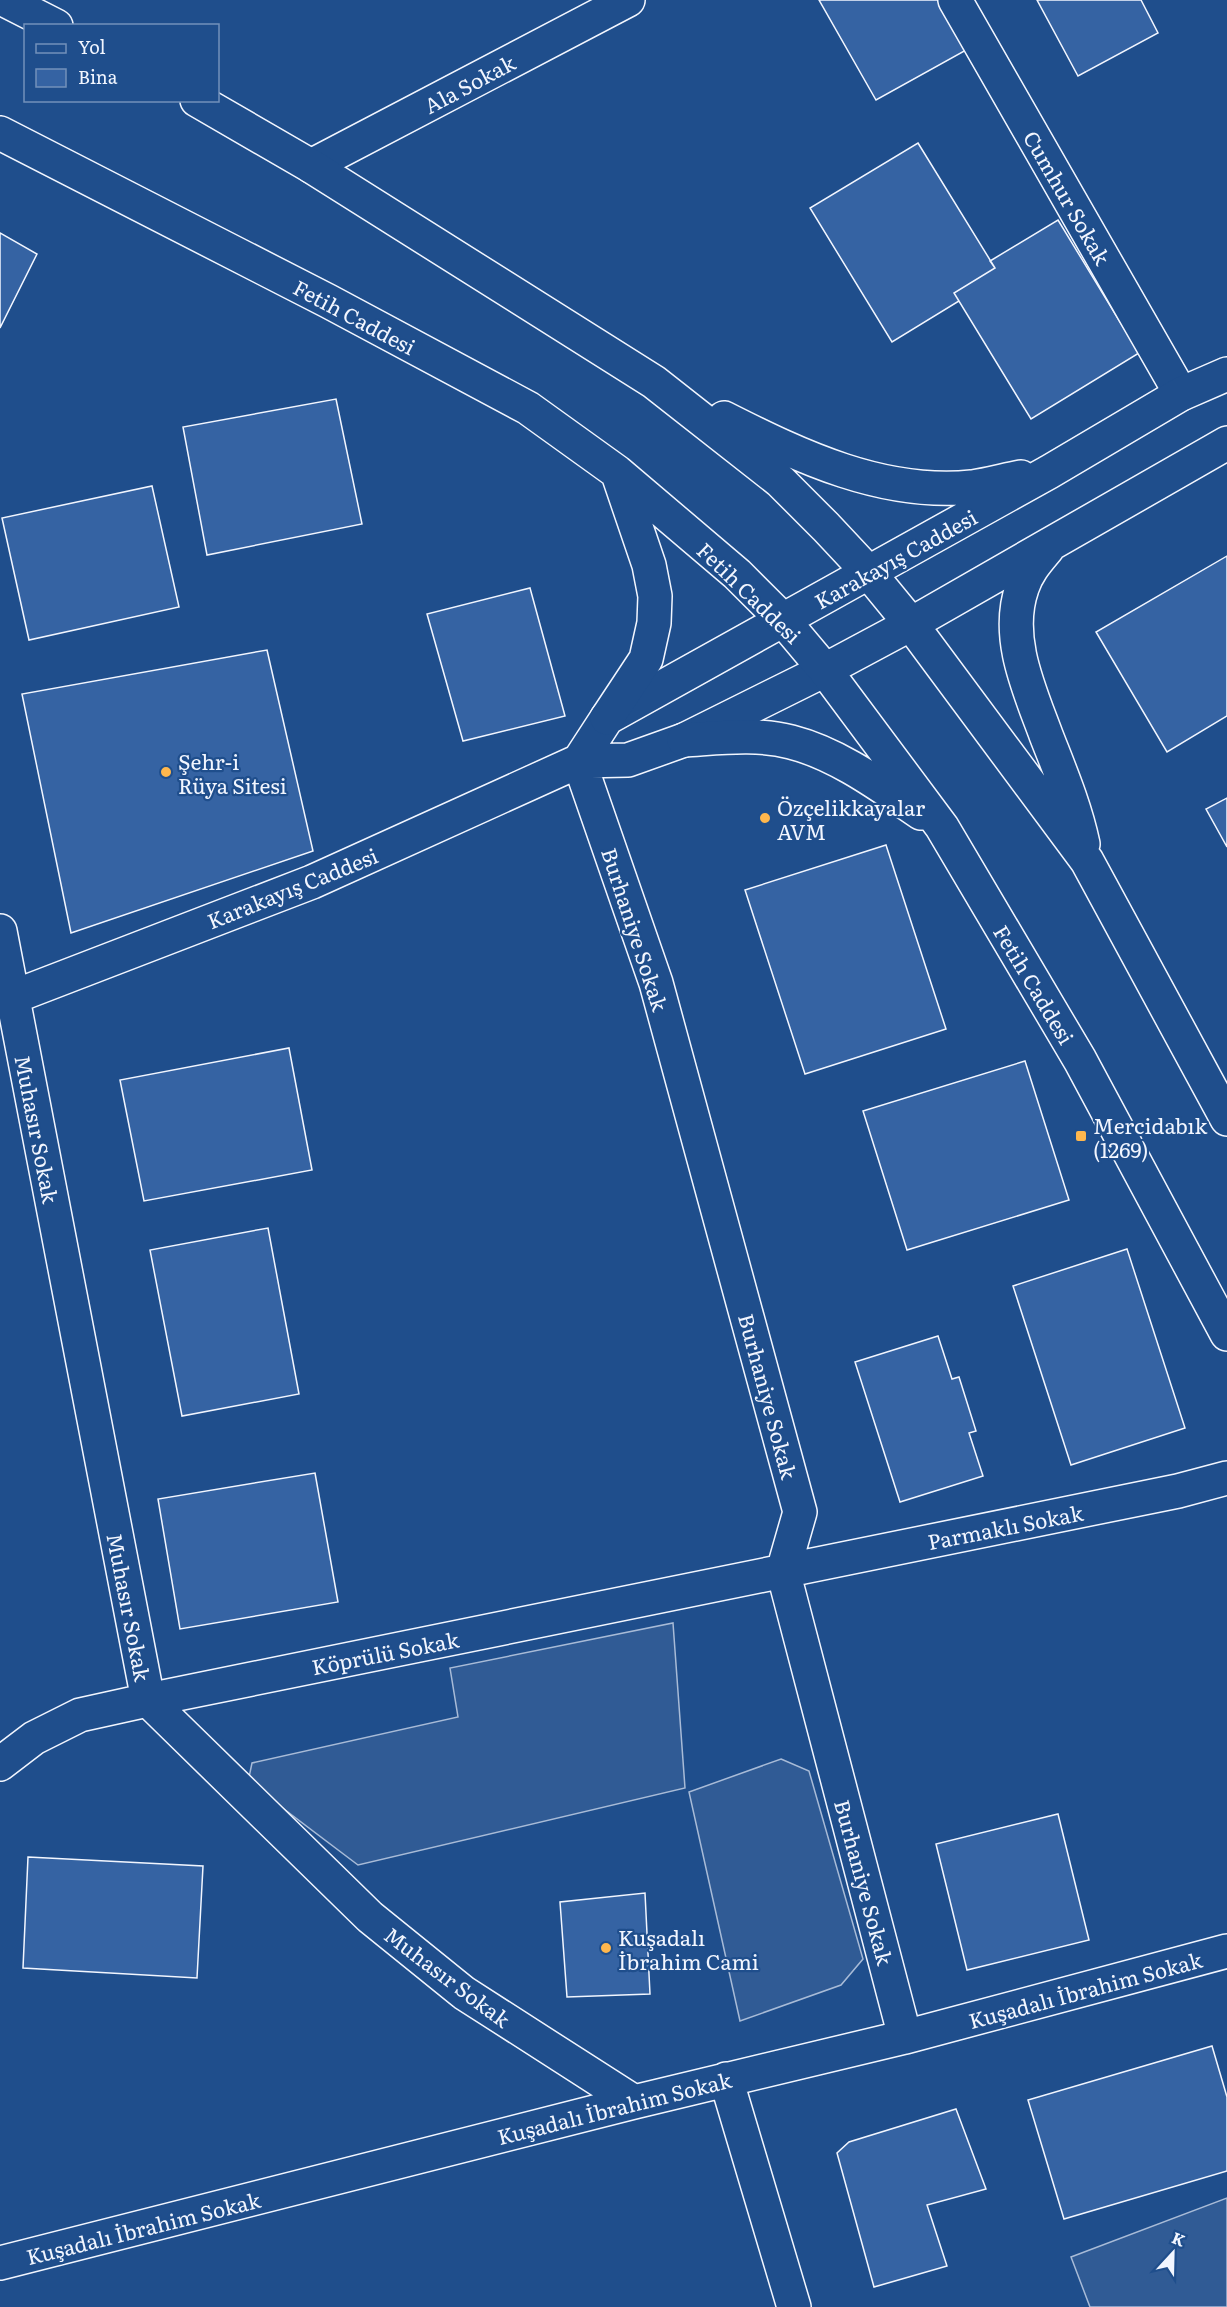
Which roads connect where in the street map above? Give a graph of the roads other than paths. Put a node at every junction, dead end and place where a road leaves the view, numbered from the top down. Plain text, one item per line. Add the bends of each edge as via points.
1 (5, 0) edge
2 (628, 0) edge
3 (955, 0) edge
4 (52, 24) edge
5 (200, 102) edge
6 (0, 133) edge
7 (311, 166) junction
8 (1227, 374) edge
9 (654, 382) junction
10 (1181, 394) junction
11 (1227, 443) edge
12 (617, 472) junction
13 (1049, 472) junction
14 (1051, 544) junction
15 (870, 574) junction
16 (783, 620) junction
17 (911, 624) junction
18 (825, 670) junction
19 (607, 718) junction
20 (684, 740) junction
21 (579, 761) junction
22 (942, 827) junction
23 (1087, 861) junction
24 (0, 931) edge
25 (7, 1000) edge
26 (1227, 1119) edge
27 (1227, 1334) edge
28 (1227, 1478) edge
29 (783, 1571) junction
30 (148, 1700) junction
31 (0, 1764) edge
32 (1226, 1955) edge
33 (905, 2037) junction
34 (726, 2079) junction
35 (634, 2102) junction
36 (0, 2263) edge
37 (794, 2307) edge

1 - 4 street
2 - 7 street, Ala Sokak
3 - 10 street, Cumhur Sokak
5 - 7 street
6 - 12 street, Fetih Caddesi via 528,408
7 - 9 street
8 - 10 street, Karakayış Caddesi
9 - 13 street via 816,462 865,478 914,487 971,487
9 - 15 street via 780,481
10 - 13 street, Karakayış Caddesi
11 - 14 street, Karakayış Caddesi
12 - 16 street, Fetih Caddesi via 737,574
12 - 19 street via 649,565 655,596 654,623 646,659
13 - 15 street, Karakayış Caddesi
14 - 17 street, Karakayış Caddesi
14 - 23 street via 1031,568 1022,588 1016,632 1028,687 1077,817
15 - 16 street, Karakayış Caddesi
15 - 17 street
16 - 18 street, Fetih Caddesi
16 - 19 street, Karakayış Caddesi
17 - 18 street, Karakayış Caddesi
17 - 23 street
18 - 20 street, Karakayış Caddesi
18 - 22 street, Fetih Caddesi
19 - 21 street, Karakayış Caddesi
20 - 21 street, Karakayış Caddesi via 628,760
20 - 22 street via 790,741 849,766
21 - 25 street, Karakayış Caddesi via 312,882
21 - 29 street, Burhaniye Sokak via 656,983 800,1512
22 - 27 street, Fetih Caddesi via 1080,1060
23 - 26 street
24 - 25 street, Muhasır Sokak
25 - 30 street, Muhasır Sokak
28 - 29 street, Parmaklı Sokak
29 - 30 street, Köprülü Sokak
29 - 33 street, Burhaniye Sokak
30 - 31 street, Köprülü Sokak via 80,1715 34,1738
30 - 35 street, Muhasır Sokak via 370,1917 464,1993
32 - 33 street, Kuşadalı İbrahim Sokak
33 - 34 street, Kuşadalı İbrahim Sokak
34 - 35 street, Kuşadalı İbrahim Sokak
34 - 37 street
35 - 36 street, Kuşadalı İbrahim Sokak

